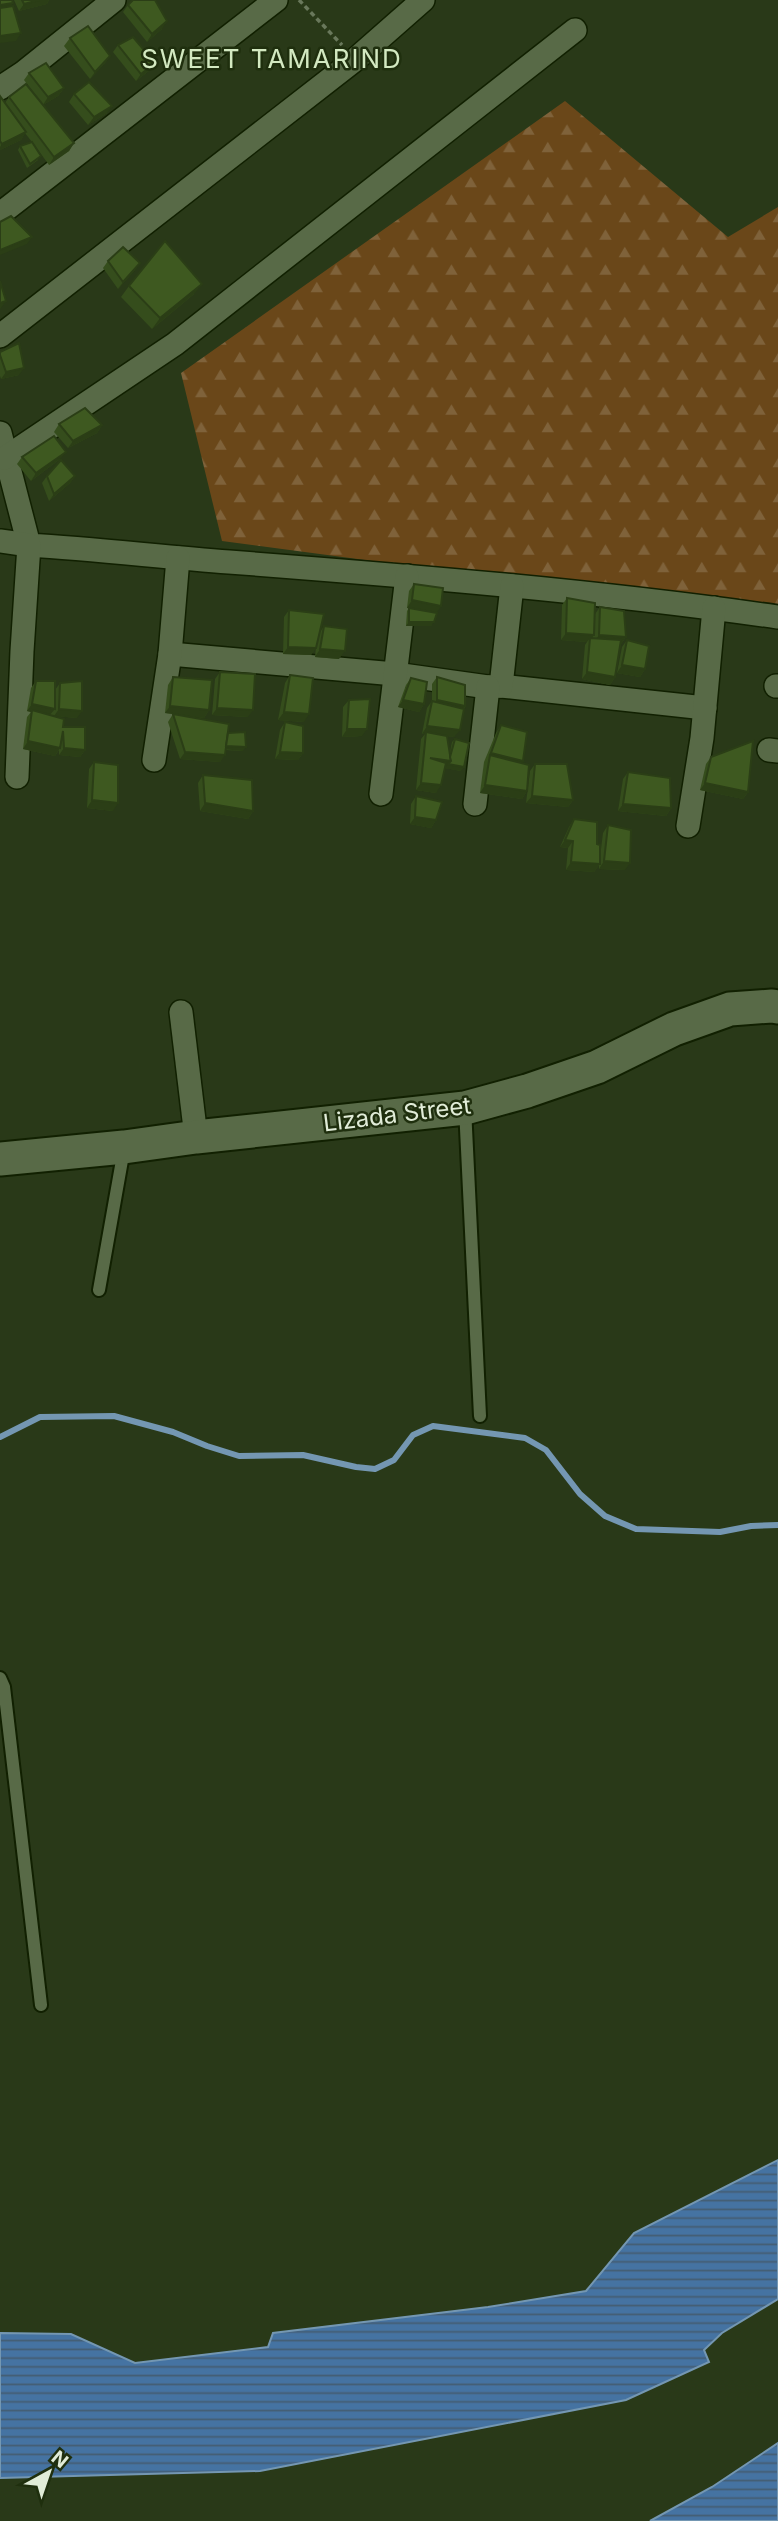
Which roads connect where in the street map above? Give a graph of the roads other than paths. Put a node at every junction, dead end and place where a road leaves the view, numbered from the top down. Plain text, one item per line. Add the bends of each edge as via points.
1 (114, 0) edge
2 (276, 0) edge
3 (423, 0) edge
4 (575, 30) dead end
5 (0, 88) edge
6 (0, 214) edge
7 (0, 336) edge
8 (0, 433) edge
9 (5, 458) junction
10 (0, 541) edge
11 (29, 545) junction
12 (178, 558) junction
13 (407, 576) junction
14 (512, 586) junction
15 (714, 608) junction
16 (778, 617) edge
17 (170, 654) junction
18 (395, 674) junction
19 (495, 686) junction
20 (705, 708) junction
21 (155, 760) dead end
22 (17, 776) dead end
23 (381, 794) dead end
24 (475, 804) dead end
25 (688, 826) dead end
26 (778, 1007) edge
27 (181, 1012) dead end
28 (465, 1108) junction
29 (197, 1137) junction
30 (124, 1147) junction
31 (0, 1159) edge
32 (99, 1290) dead end
33 (480, 1416) dead end
34 (0, 1678) edge
35 (41, 2005) dead end

1 - 5 street
2 - 6 street
3 - 7 street via 356,59
4 - 9 street via 175,344
8 - 9 street
9 - 11 street
10 - 11 street
11 - 12 street
11 - 22 street
12 - 13 street
12 - 17 street
13 - 14 street
13 - 18 street
14 - 15 street
14 - 19 street
15 - 16 street
15 - 20 street
17 - 18 street
17 - 21 street
18 - 19 street
18 - 23 street
19 - 20 street
19 - 24 street
20 - 25 street
26 - 28 street, Lizada Street via 730,1009 674,1029 597,1067
27 - 29 street
28 - 29 street, Lizada Street
28 - 33 lane
29 - 30 street, Lizada Street
30 - 31 street, Lizada Street
30 - 32 lane
34 - 35 lane

